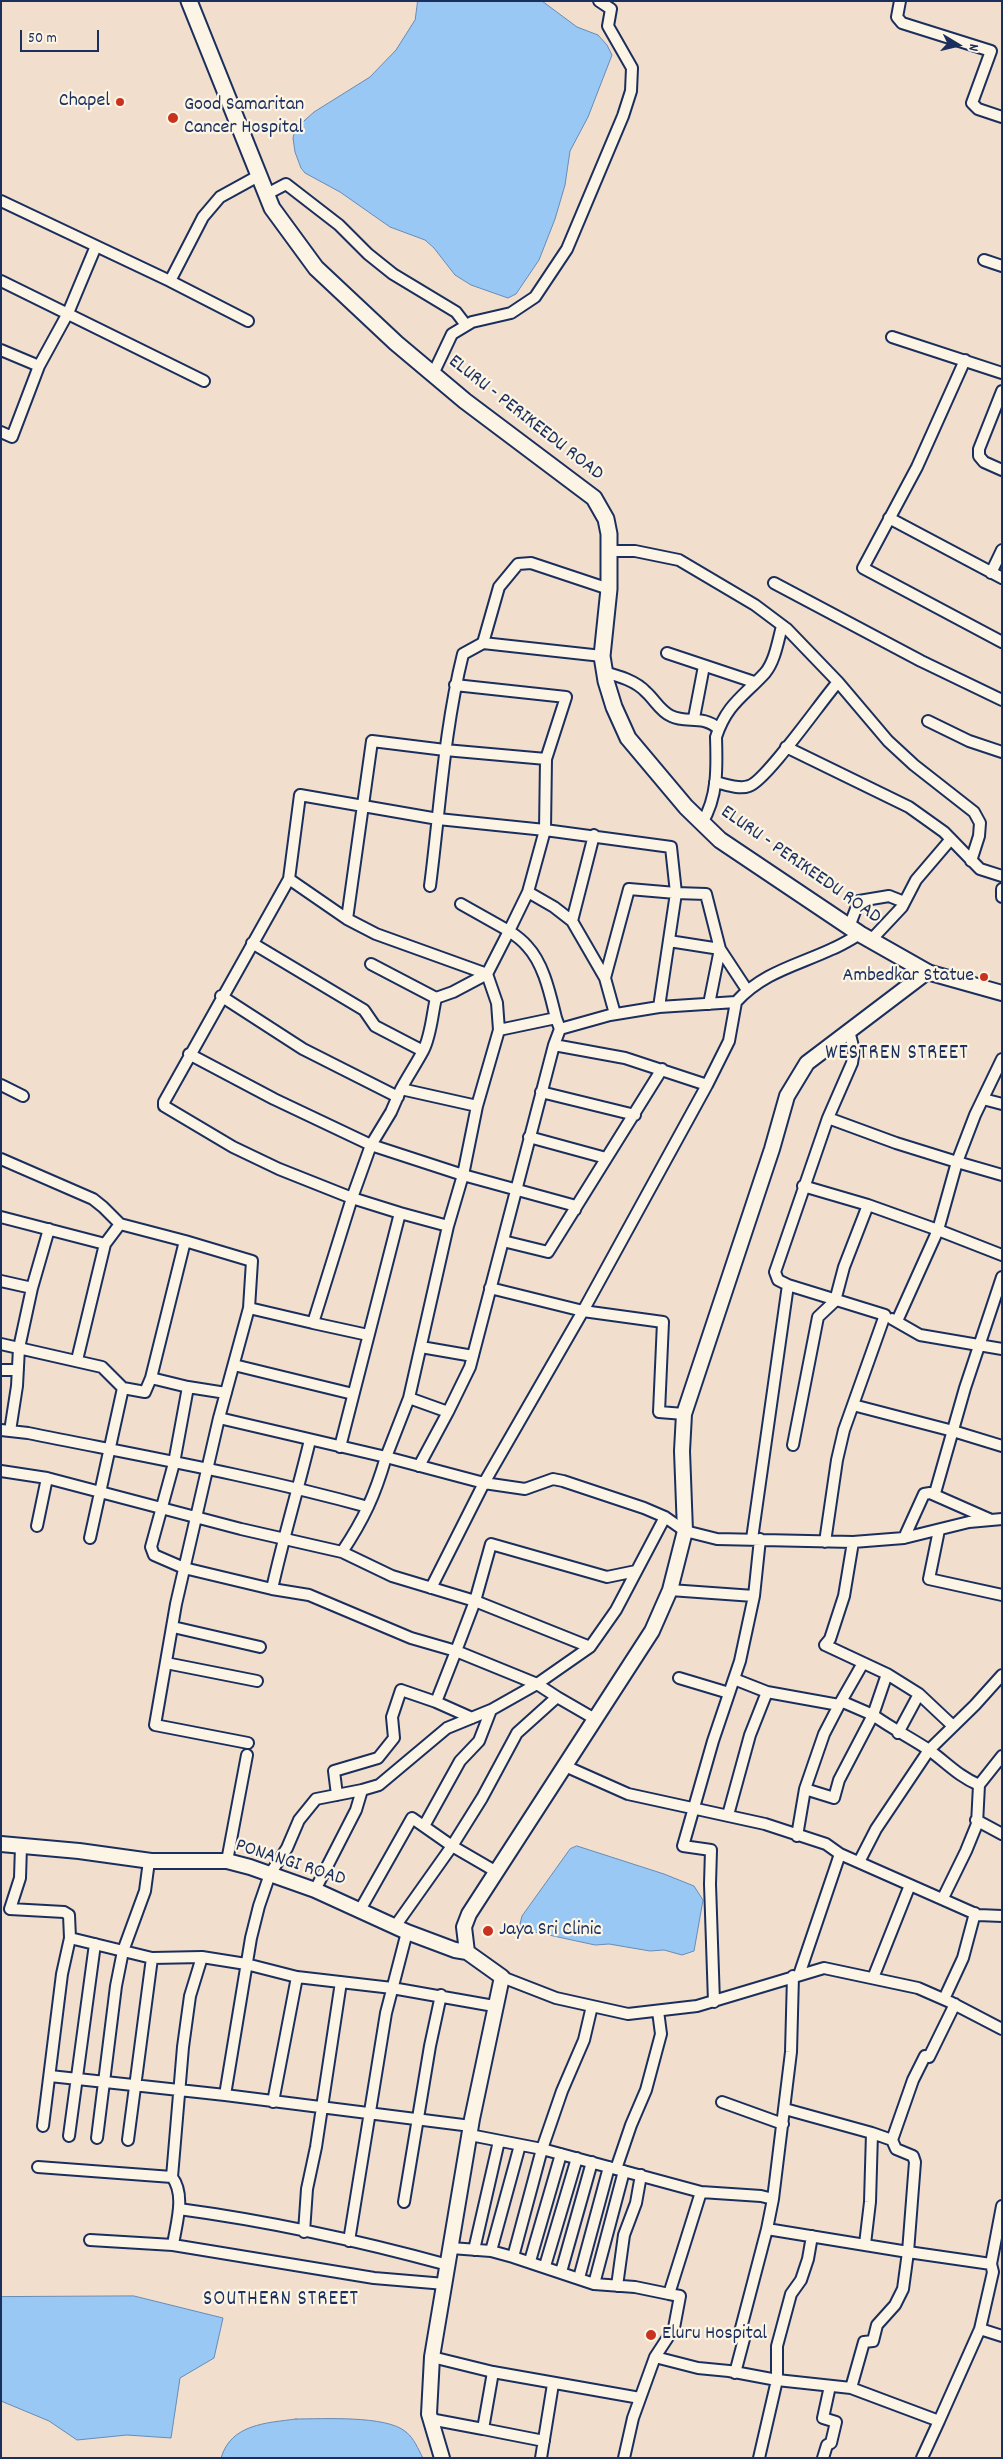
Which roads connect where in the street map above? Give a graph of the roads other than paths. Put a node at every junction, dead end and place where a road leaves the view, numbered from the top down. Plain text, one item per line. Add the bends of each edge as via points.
1 (189, 1) edge
2 (599, 1) edge
3 (900, 1) edge
4 (991, 51) junction
5 (1002, 55) edge
6 (1002, 117) edge
7 (260, 175) junction
8 (267, 194) junction
9 (1, 201) edge
10 (96, 246) junction
11 (984, 260) dead end
12 (1002, 266) edge
13 (1, 281) edge
14 (170, 281) junction
15 (68, 313) junction
16 (248, 321) dead end
17 (466, 325) junction
18 (892, 337) dead end
19 (1, 350) edge
20 (965, 360) junction
21 (40, 366) junction
22 (1002, 373) edge
23 (433, 374) junction
24 (204, 381) dead end
25 (1002, 391) edge
26 (1, 432) edge
27 (1002, 470) edge
28 (889, 518) junction
29 (1002, 550) edge
30 (609, 551) junction
31 (991, 573) junction
32 (1002, 578) edge
33 (774, 583) dead end
34 (609, 589) junction
35 (782, 626) junction
36 (1002, 642) edge
37 (483, 643) junction
38 (667, 653) dead end
39 (602, 656) junction
40 (704, 666) junction
41 (604, 672) junction
42 (754, 682) junction
43 (838, 682) junction
44 (455, 685) junction
45 (1002, 700) edge
46 (694, 718) junction
47 (928, 721) dead end
48 (719, 729) junction
49 (786, 747) junction
50 (445, 750) junction
51 (1002, 752) edge
52 (546, 759) junction
53 (715, 782) junction
54 (363, 805) junction
55 (438, 819) junction
56 (702, 823) junction
57 (545, 830) junction
58 (594, 836) junction
59 (951, 839) junction
60 (971, 861) junction
61 (1002, 876) edge
62 (289, 880) junction
63 (430, 886) dead end
64 (1002, 889) edge
65 (528, 892) junction
66 (676, 893) junction
67 (1002, 897) edge
68 (904, 902) junction
69 (461, 904) dead end
70 (346, 919) junction
71 (572, 921) junction
72 (509, 931) junction
73 (860, 934) junction
74 (669, 941) junction
75 (252, 943) junction
76 (720, 949) junction
77 (371, 964) dead end
78 (927, 972) junction
79 (487, 974) junction
80 (605, 978) junction
81 (747, 990) junction
82 (1002, 993) edge
83 (222, 996) junction
84 (436, 998) junction
85 (736, 1002) junction
86 (708, 1004) junction
87 (659, 1007) junction
88 (615, 1014) junction
89 (556, 1018) junction
90 (560, 1029) junction
91 (499, 1030) junction
92 (849, 1031) junction
93 (554, 1045) junction
94 (423, 1051) junction
95 (189, 1054) junction
96 (1002, 1059) edge
97 (662, 1069) junction
98 (1, 1085) edge
99 (707, 1085) junction
100 (541, 1092) junction
101 (400, 1093) junction
102 (23, 1096) dead end
103 (983, 1099) junction
104 (1002, 1104) edge
105 (477, 1106) junction
106 (634, 1115) junction
107 (828, 1118) junction
108 (529, 1137) junction
109 (371, 1145) junction
110 (606, 1158) junction
111 (1, 1159) edge
112 (957, 1162) junction
113 (462, 1175) junction
114 (1002, 1175) edge
115 (803, 1186) junction
116 (515, 1189) junction
117 (352, 1198) junction
118 (868, 1205) junction
119 (575, 1210) junction
120 (400, 1213) junction
121 (1, 1218) edge
122 (120, 1224) junction
123 (448, 1226) junction
124 (50, 1229) junction
125 (938, 1230) junction
126 (185, 1241) junction
127 (503, 1242) junction
128 (105, 1244) junction
129 (1002, 1255) edge
130 (1002, 1277) edge
131 (1, 1282) edge
132 (788, 1285) junction
133 (32, 1288) junction
134 (490, 1288) junction
135 (835, 1301) junction
136 (249, 1308) junction
137 (583, 1311) junction
138 (884, 1316) junction
139 (897, 1321) junction
140 (313, 1323) junction
141 (368, 1334) junction
142 (1, 1344) edge
143 (979, 1345) junction
144 (421, 1347) junction
145 (19, 1348) junction
146 (1002, 1349) edge
147 (473, 1356) junction
148 (77, 1360) junction
149 (234, 1365) junction
150 (1, 1370) edge
151 (18, 1370) junction
152 (151, 1378) junction
153 (188, 1387) junction
154 (123, 1388) junction
155 (226, 1393) junction
156 (353, 1394) junction
157 (409, 1398) junction
158 (853, 1405) junction
159 (448, 1412) junction
160 (684, 1414) junction
161 (219, 1418) junction
162 (6, 1431) edge
163 (953, 1431) junction
164 (310, 1440) junction
165 (793, 1445) dead end
166 (1002, 1446) edge
167 (340, 1447) junction
168 (110, 1450) junction
169 (386, 1456) junction
170 (174, 1463) junction
171 (419, 1466) junction
172 (207, 1470) junction
173 (1, 1472) edge
174 (47, 1478) junction
175 (484, 1482) junction
176 (299, 1488) junction
177 (99, 1493) junction
178 (934, 1493) junction
179 (368, 1507) junction
180 (163, 1508) junction
181 (665, 1516) junction
182 (195, 1517) junction
183 (989, 1519) junction
184 (1002, 1519) edge
185 (37, 1526) dead end
186 (939, 1530) junction
187 (685, 1531) junction
188 (90, 1538) dead end
189 (283, 1538) junction
190 (904, 1538) junction
191 (756, 1539) junction
192 (825, 1542) junction
193 (853, 1542) junction
194 (342, 1552) junction
195 (184, 1568) junction
196 (636, 1572) junction
197 (431, 1588) junction
198 (272, 1589) junction
199 (670, 1590) junction
200 (1002, 1595) edge
201 (754, 1596) junction
202 (475, 1601) junction
203 (172, 1627) junction
204 (260, 1647) dead end
205 (590, 1647) junction
206 (456, 1651) junction
207 (166, 1663) junction
208 (863, 1663) junction
209 (888, 1674) junction
210 (1002, 1675) edge
211 (679, 1678) dead end
212 (734, 1680) junction
213 (257, 1681) dead end
214 (537, 1684) junction
215 (768, 1692) junction
216 (730, 1693) junction
217 (919, 1694) junction
218 (557, 1697) junction
219 (436, 1702) junction
220 (841, 1704) junction
221 (491, 1710) junction
222 (873, 1715) junction
223 (472, 1718) junction
224 (595, 1719) junction
225 (953, 1726) junction
226 (898, 1732) junction
227 (248, 1743) dead end
228 (929, 1750) junction
229 (247, 1755) dead end
230 (1002, 1756) edge
231 (565, 1766) junction
232 (979, 1785) junction
233 (805, 1789) junction
234 (362, 1790) junction
235 (338, 1794) junction
236 (695, 1808) junction
237 (728, 1815) junction
238 (976, 1820) junction
239 (424, 1826) junction
240 (1002, 1834) edge
241 (797, 1836) junction
242 (1, 1844) edge
243 (20, 1846) junction
244 (452, 1846) junction
245 (840, 1854) junction
246 (149, 1861) junction
247 (227, 1862) junction
248 (859, 1862) junction
249 (495, 1871) junction
250 (270, 1874) junction
251 (910, 1885) junction
252 (315, 1890) junction
253 (943, 1898) junction
254 (6, 1908) edge
255 (360, 1910) junction
256 (975, 1914) junction
257 (1002, 1916) edge
258 (401, 1928) junction
259 (70, 1938) junction
260 (95, 1944) junction
261 (123, 1951) junction
262 (467, 1952) junction
263 (202, 1957) junction
264 (152, 1958) junction
265 (246, 1964) junction
266 (796, 1976) junction
267 (297, 1977) junction
268 (502, 1977) junction
269 (873, 1978) junction
270 (341, 1982) junction
271 (392, 1988) junction
272 (441, 1995) junction
273 (944, 1999) junction
274 (714, 2002) junction
275 (955, 2004) junction
276 (494, 2006) junction
277 (592, 2006) junction
278 (658, 2011) junction
279 (1002, 2030) edge
280 (50, 2076) junction
281 (78, 2081) junction
282 (104, 2083) junction
283 (134, 2086) junction
284 (180, 2090) junction
285 (225, 2095) junction
286 (273, 2102) junction
287 (722, 2102) dead end
288 (322, 2108) junction
289 (785, 2109) junction
290 (369, 2114) junction
291 (417, 2121) junction
292 (783, 2124) junction
293 (44, 2126) dead end
294 (470, 2131) junction
295 (872, 2133) junction
296 (69, 2136) dead end
297 (97, 2138) dead end
298 (128, 2140) dead end
299 (892, 2140) junction
300 (499, 2141) junction
301 (520, 2145) junction
302 (542, 2149) junction
303 (561, 2154) junction
304 (577, 2158) junction
305 (592, 2162) junction
306 (38, 2167) dead end
307 (616, 2169) junction
308 (641, 2175) junction
309 (172, 2177) junction
310 (701, 2192) junction
311 (773, 2199) junction
312 (404, 2202) dead end
313 (1002, 2206) edge
314 (179, 2209) junction
315 (767, 2229) junction
316 (304, 2232) junction
317 (812, 2236) junction
318 (90, 2240) dead end
319 (349, 2241) junction
320 (865, 2244) junction
321 (173, 2245) junction
322 (451, 2248) junction
323 (474, 2250) junction
324 (491, 2251) junction
325 (908, 2252) junction
326 (513, 2257) junction
327 (530, 2261) junction
328 (448, 2265) junction
329 (545, 2266) junction
330 (995, 2270) edge
331 (561, 2272) junction
332 (579, 2278) junction
333 (445, 2284) junction
334 (594, 2284) junction
335 (617, 2286) junction
336 (669, 2294) junction
337 (980, 2329) junction
338 (1002, 2336) edge
339 (432, 2357) junction
340 (655, 2357) junction
341 (493, 2372) junction
342 (735, 2373) junction
343 (777, 2380) junction
344 (553, 2384) junction
345 (830, 2386) junction
346 (851, 2388) junction
347 (640, 2398) junction
348 (430, 2419) junction
349 (939, 2421) junction
350 (483, 2429) junction
351 (544, 2441) junction
352 (442, 2458) edge
353 (541, 2458) edge
354 (624, 2458) edge
355 (759, 2458) edge
356 (823, 2458) edge
357 (922, 2458) edge

1 - 7 main road, ELURU - PERIKEEDU ROAD
2 - 17 street via 611,9 608,26 632,68 633,79 623,116 567,249 535,296 511,312
3 - 4 street via 897,17 902,23
4 - 5 street
4 - 6 street via 972,103 978,109
7 - 8 main road, ELURU - PERIKEEDU ROAD
7 - 14 street via 220,197 204,218
8 - 17 street via 286,184 339,225 393,274 456,312
8 - 23 main road, ELURU - PERIKEEDU ROAD via 272,208 316,268
9 - 10 street
10 - 14 street
10 - 15 street
11 - 12 street
13 - 15 street
14 - 16 street
15 - 21 street
15 - 24 street
17 - 23 street via 452,334
18 - 20 street
19 - 21 street
20 - 22 street
20 - 28 street via 948,403
21 - 26 street via 12,437
23 - 30 main road, ELURU - PERIKEEDU ROAD via 594,498 606,519
25 - 27 street via 979,456 984,462
28 - 31 street
28 - 36 street via 863,568
29 - 31 street
30 - 34 main road, ELURU - PERIKEEDU ROAD
30 - 35 street via 635,551 679,560
31 - 32 street
33 - 45 street
34 - 37 street via 531,563 518,564 499,587
34 - 39 main road, ELURU - PERIKEEDU ROAD
35 - 42 street via 770,664
35 - 43 street
37 - 39 street
37 - 44 street via 463,654
38 - 40 street
39 - 41 main road, ELURU - PERIKEEDU ROAD
40 - 42 street
40 - 46 street
41 - 46 street via 624,678 645,690 664,712 673,717
41 - 56 main road, ELURU - PERIKEEDU ROAD via 614,707 628,738
42 - 48 street via 734,704
43 - 49 street
43 - 60 street via 914,765 974,812 980,824
44 - 50 street
44 - 52 street via 566,697
46 - 48 street
47 - 51 street via 969,741
48 - 53 street
49 - 53 street via 752,785 741,787
49 - 59 street via 909,807
50 - 52 street
50 - 54 street via 372,741
50 - 55 street
52 - 57 street
53 - 56 street via 710,811
54 - 55 street
54 - 62 street via 300,795
54 - 70 street
55 - 57 street
55 - 63 street
56 - 73 main road, ELURU - PERIKEEDU ROAD via 720,840
57 - 58 street
57 - 65 street
58 - 66 street via 671,847
58 - 71 street
59 - 60 street
59 - 68 street via 916,880
60 - 61 street via 980,869
62 - 70 street
62 - 75 street
64 - 67 street
65 - 71 street
65 - 72 street
66 - 74 street
66 - 76 street via 706,894
66 - 80 street via 629,889
68 - 73 street
68 - 73 street via 889,896 859,901
69 - 72 street
70 - 79 street via 400,944
71 - 80 street
72 - 79 street
72 - 89 street via 528,946 540,967
73 - 78 main road, ELURU - PERIKEEDU ROAD
73 - 81 street via 832,950 790,965
74 - 76 street
74 - 87 street
75 - 83 street
75 - 94 street via 364,1010 375,1026
76 - 81 street
76 - 86 street
77 - 84 street
78 - 82 main road
78 - 92 main road
79 - 84 street
79 - 91 street via 497,1003
80 - 88 street
81 - 85 street
83 - 95 street
83 - 101 street via 304,1049
84 - 94 street
85 - 86 street
85 - 99 street via 729,1041
86 - 87 street
87 - 88 street
88 - 90 street
89 - 90 street
89 - 91 street
90 - 93 street
91 - 105 street
92 - 107 street via 854,1050 852,1063
92 - 160 main road via 807,1063 787,1096
93 - 97 street via 625,1058
93 - 100 street
94 - 101 street
95 - 109 street
95 - 117 street via 164,1106 248,1155
96 - 103 street
97 - 99 street
97 - 106 street
98 - 102 street
99 - 137 street
100 - 106 street
100 - 108 street
101 - 105 street
101 - 109 street
103 - 104 street
103 - 112 street
105 - 113 street
106 - 110 street
107 - 112 street
107 - 115 street
108 - 110 street
108 - 116 street
109 - 113 street
109 - 117 street
110 - 119 street
111 - 122 street via 93,1200
112 - 114 street
112 - 125 street
113 - 116 street
113 - 123 street
115 - 118 street
115 - 132 street via 775,1272 778,1280
116 - 119 street via 576,1206
116 - 127 street
117 - 120 street
117 - 140 street
118 - 125 street
118 - 135 street via 844,1267
119 - 127 street via 548,1252
120 - 123 street
120 - 141 street
121 - 124 street
122 - 126 street
122 - 128 street
123 - 144 street
124 - 128 street
124 - 133 street
125 - 129 street
125 - 139 street
126 - 136 street via 252,1260
126 - 152 street
127 - 134 street
128 - 148 street
130 - 143 street
131 - 133 street
132 - 135 street
132 - 191 street
133 - 145 street
134 - 137 street
134 - 147 street
135 - 138 street
135 - 165 street via 818,1317
136 - 140 street
136 - 149 street
137 - 160 street via 663,1322 659,1412
137 - 175 street
138 - 139 street
138 - 158 street
139 - 143 street via 920,1335
140 - 141 street
141 - 156 street
142 - 145 street
143 - 146 street
143 - 163 street
144 - 147 street
144 - 157 street
145 - 148 street
145 - 151 street
147 - 159 street
148 - 154 street via 102,1366
149 - 155 street
149 - 156 street
150 - 151 street
151 - 162 street
152 - 153 street
152 - 154 street via 145,1392
153 - 155 street
153 - 170 street
154 - 168 street
155 - 161 street
156 - 167 street
157 - 159 street
157 - 169 street
158 - 163 street
158 - 192 street via 837,1460
159 - 171 street
160 - 187 main road
161 - 164 street
161 - 172 street
162 - 168 street
163 - 166 street
163 - 178 street
164 - 167 street
164 - 176 street
167 - 169 street
168 - 170 street
168 - 177 street
169 - 171 street
169 - 179 street
170 - 172 street
170 - 180 street
171 - 175 street
172 - 176 street
172 - 182 street
173 - 174 street
174 - 177 street
174 - 185 street
175 - 181 street via 525,1488 544,1481 562,1481
175 - 197 street
176 - 179 street
176 - 189 street
177 - 180 street
177 - 188 street
178 - 183 street
178 - 190 street via 924,1494
179 - 194 street
180 - 182 street
180 - 195 street via 151,1552
181 - 187 street
181 - 196 street
182 - 189 street
182 - 195 street
183 - 184 street
183 - 186 street
186 - 190 street
186 - 200 street via 929,1579
187 - 191 street via 717,1538
187 - 199 main road
189 - 194 street
189 - 198 street
190 - 193 street
191 - 192 street
191 - 201 street
192 - 193 street
193 - 208 street via 844,1596 825,1645
194 - 197 street via 392,1576
195 - 198 street
195 - 203 street
196 - 202 street via 607,1577 491,1544
196 - 205 street via 616,1610
197 - 202 street
198 - 206 street via 309,1595 411,1638
199 - 201 street
199 - 224 main road via 652,1631
201 - 212 street
202 - 205 street
202 - 206 street
203 - 204 street
203 - 207 street
205 - 214 street
206 - 214 street
206 - 219 street
207 - 213 street
207 - 227 street via 155,1725
208 - 209 street
208 - 220 street
209 - 217 street
209 - 222 street
210 - 225 street
211 - 216 street
212 - 215 street
212 - 216 street
214 - 218 street
214 - 221 street
215 - 220 street
215 - 237 street via 750,1735
216 - 236 street
217 - 225 street
217 - 226 street
218 - 224 street
218 - 244 street via 517,1733
219 - 223 street
219 - 235 street via 401,1690 392,1717 394,1738 378,1758 334,1771
220 - 222 street
220 - 233 street via 824,1734
221 - 223 street
221 - 239 street via 479,1741 460,1761
222 - 226 street
222 - 233 street via 842,1773 834,1798
223 - 234 street via 447,1728 379,1785
224 - 231 main road
225 - 228 street
226 - 228 street
228 - 232 street via 962,1778
228 - 248 street via 876,1829
229 - 247 street
230 - 232 street
231 - 236 street via 628,1794
231 - 249 main road
232 - 238 street
233 - 241 street
234 - 235 street
234 - 252 street via 356,1810
235 - 250 street via 316,1799 299,1820 287,1848
236 - 237 street
236 - 274 street via 683,1846 711,1850
237 - 241 street
238 - 240 street
238 - 253 street via 966,1851
239 - 244 street
239 - 255 street via 412,1818
241 - 245 street via 826,1844
242 - 243 main road, PONANGI ROAD
243 - 246 main road, PONANGI ROAD
243 - 254 street via 20,1878
244 - 249 street
244 - 258 street
245 - 248 street
245 - 266 street
246 - 247 main road, PONANGI ROAD
246 - 261 street via 145,1891
247 - 250 main road, PONANGI ROAD
248 - 251 street
249 - 262 main road via 468,1914 464,1927
250 - 252 main road, PONANGI ROAD
250 - 265 street
251 - 253 street
251 - 269 street
252 - 255 main road, PONANGI ROAD
253 - 256 street
254 - 259 street via 64,1912 70,1916
255 - 258 main road, PONANGI ROAD
256 - 257 street
256 - 273 street via 963,1958
258 - 262 main road, PONANGI ROAD
258 - 271 street
259 - 260 street
259 - 280 street via 62,1974
260 - 261 street
260 - 281 street
261 - 264 street
261 - 282 street
262 - 268 main road
263 - 264 street
263 - 265 street
263 - 284 street via 190,1996
264 - 283 street
265 - 267 street
265 - 285 street
266 - 269 street via 824,1968
266 - 274 street
266 - 289 street
267 - 270 street
267 - 286 street
268 - 276 main road
268 - 277 street via 556,1998
269 - 273 street via 918,1988
270 - 271 street
270 - 288 street
271 - 272 street
271 - 290 street
272 - 276 street
272 - 291 street
273 - 275 street
274 - 278 street
275 - 279 street
275 - 299 street via 929,2057 925,2056 913,2080
276 - 294 main road
277 - 278 street via 628,2014
277 - 302 street via 584,2040
278 - 307 street via 661,2034 646,2090
280 - 281 street
280 - 293 street
281 - 282 street
281 - 296 street
282 - 283 street
282 - 297 street
283 - 284 street
283 - 298 street
284 - 285 street
284 - 309 street
285 - 286 street
286 - 288 street
287 - 292 street
288 - 290 street
288 - 316 street via 307,2189
289 - 292 street
289 - 295 street
290 - 291 street
290 - 319 street
291 - 294 street
291 - 312 street
292 - 311 street
294 - 300 street
294 - 322 main road
295 - 299 street
295 - 320 street
299 - 325 street via 896,2148 913,2156 915,2162
300 - 301 street
300 - 323 street
301 - 302 street
301 - 324 street
302 - 303 street
302 - 326 street
303 - 304 street
303 - 327 street
304 - 305 street
304 - 329 street
305 - 307 street
305 - 331 street
306 - 309 street
307 - 308 street
307 - 332 street
307 - 334 street
308 - 310 street
308 - 335 street via 636,2203 624,2234
309 - 314 street via 177,2183
310 - 311 street
310 - 336 street
311 - 315 street
313 - 330 street
314 - 316 street
314 - 321 street
315 - 317 street
315 - 342 street via 740,2332 739,2338 744,2339
316 - 319 street
317 - 320 street
317 - 343 street via 808,2259 791,2294 777,2346
318 - 321 street
319 - 328 street
320 - 325 street
321 - 333 street via 374,2278
322 - 323 street
322 - 328 main road
323 - 324 street
324 - 326 street
325 - 330 street
325 - 346 street via 903,2289 877,2325 873,2341 864,2342
326 - 327 street
327 - 329 street
328 - 333 main road
329 - 331 street
330 - 337 street
331 - 332 street
332 - 334 street
333 - 339 main road
334 - 335 street
335 - 336 street
336 - 340 street via 680,2296 674,2328
337 - 338 street
337 - 349 street
339 - 341 street
339 - 348 main road via 428,2400
340 - 342 street
340 - 347 street
341 - 344 street
341 - 350 street
342 - 343 street
343 - 345 street
343 - 355 street
344 - 347 street
344 - 351 street
345 - 346 street
345 - 356 street via 823,2418 836,2422
346 - 349 street
347 - 354 street
348 - 350 street
348 - 352 main road
349 - 357 street
350 - 351 street
351 - 353 street

